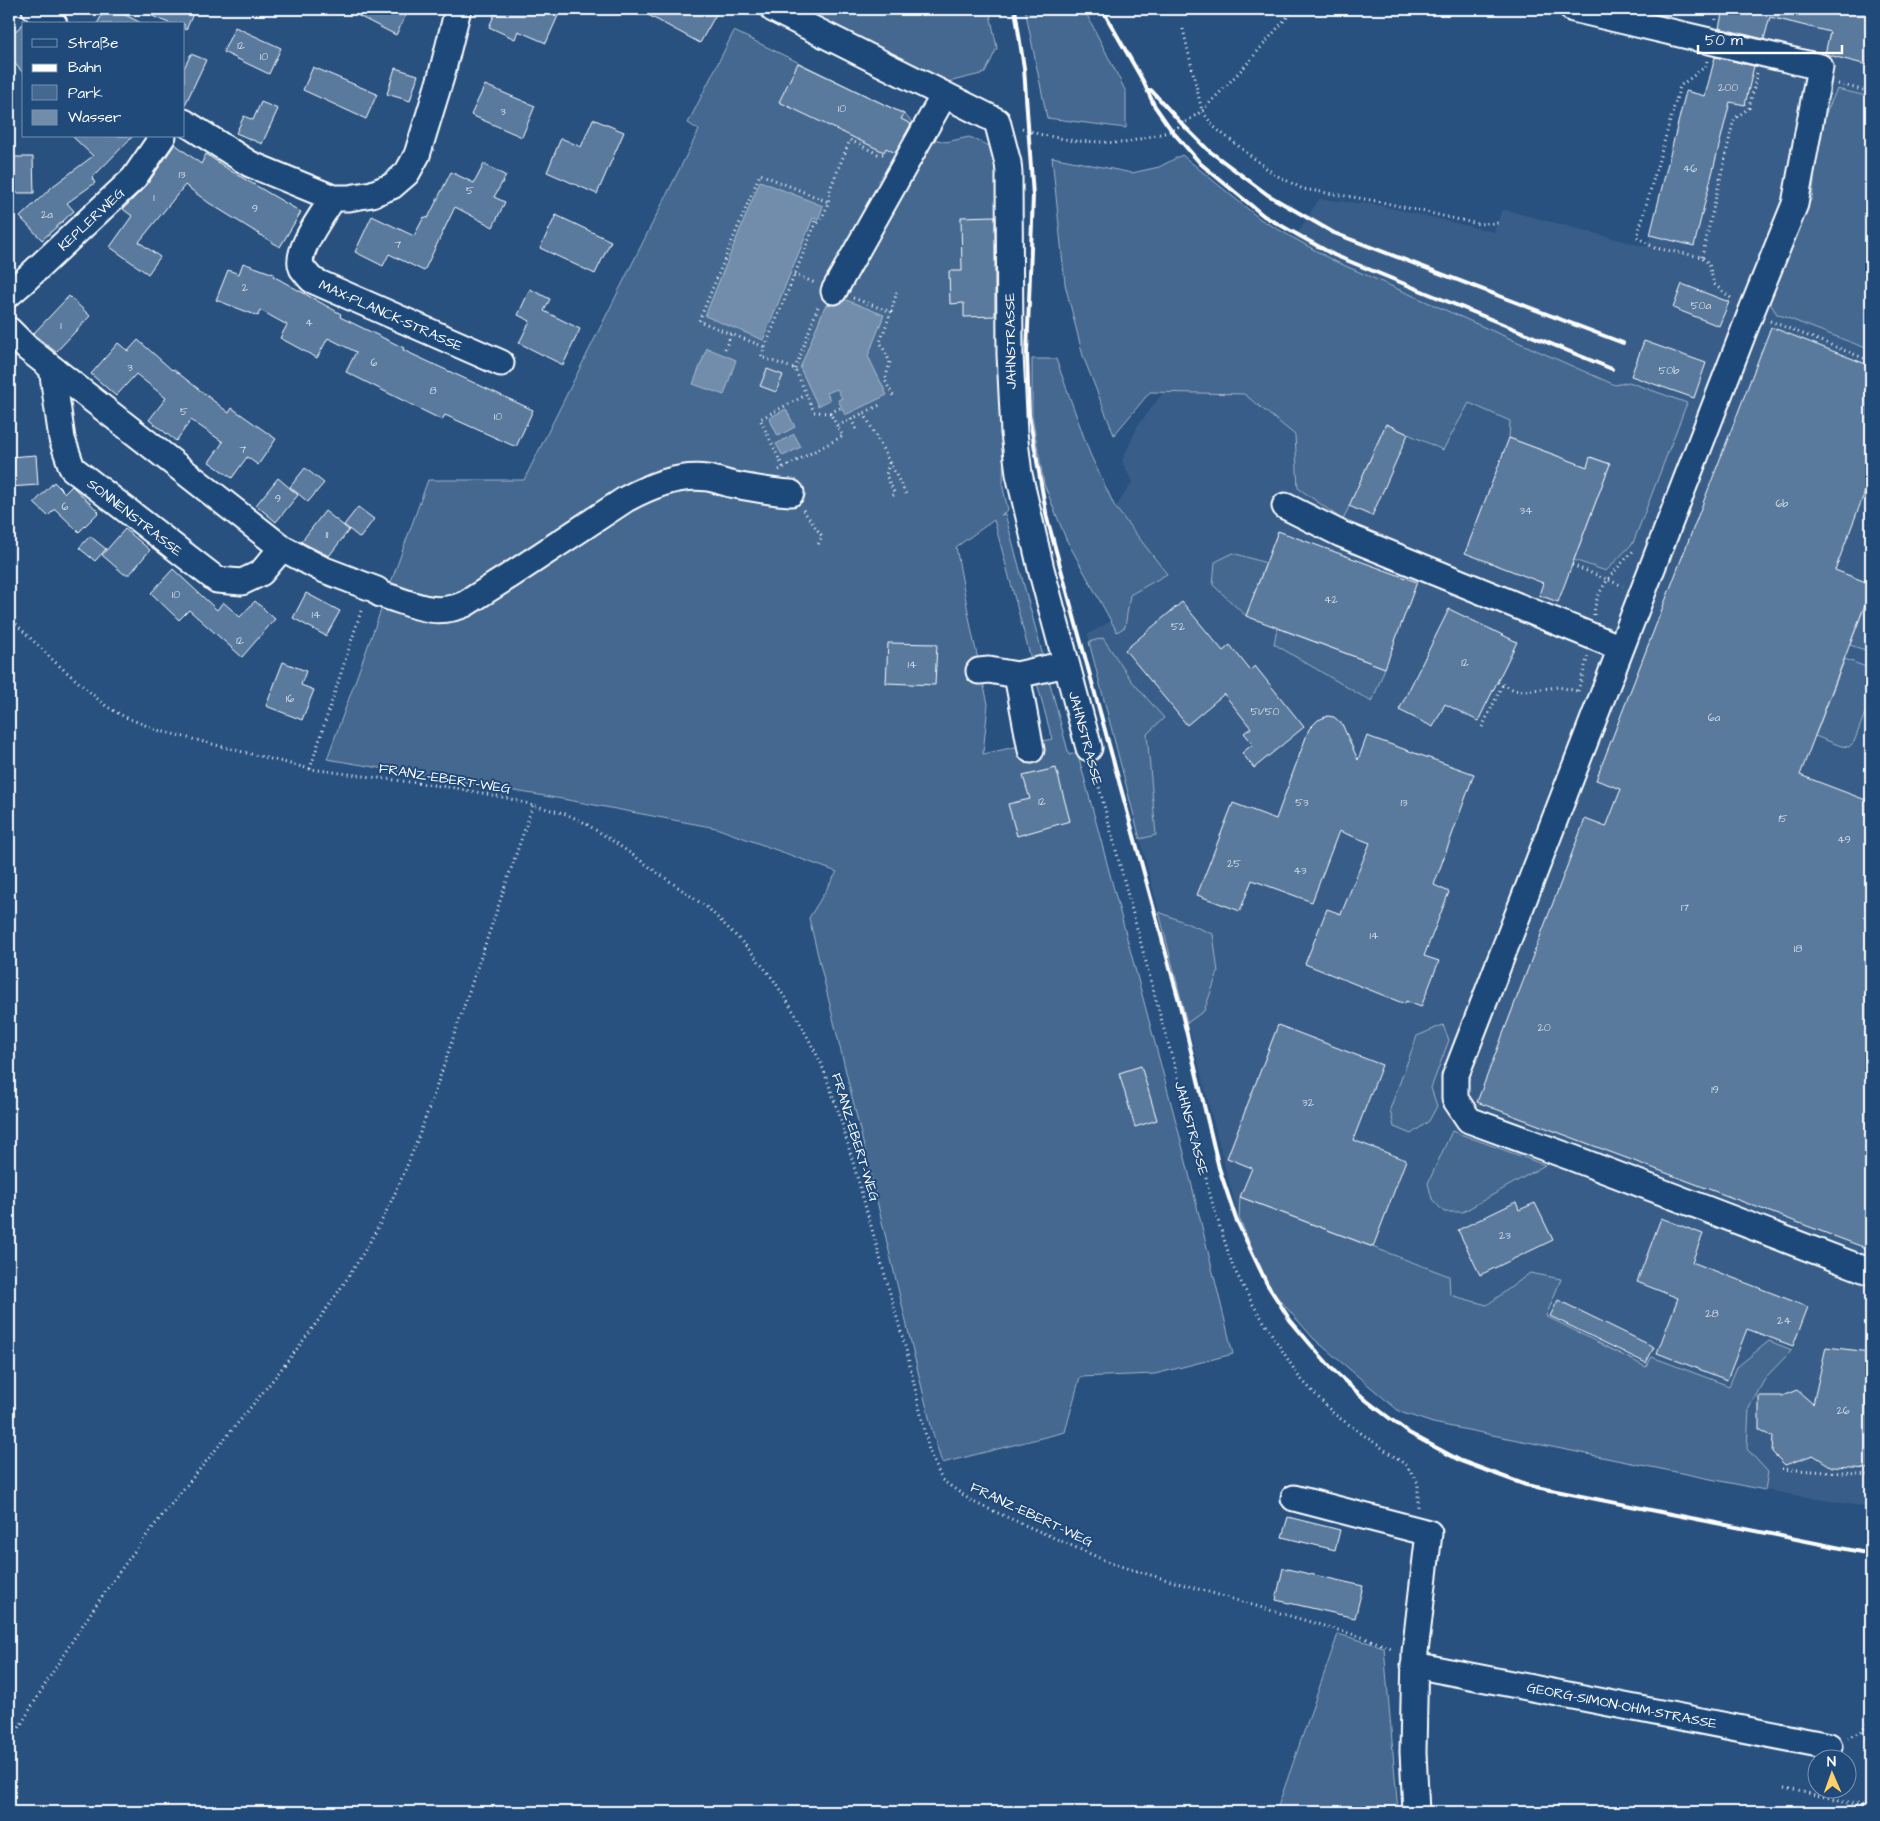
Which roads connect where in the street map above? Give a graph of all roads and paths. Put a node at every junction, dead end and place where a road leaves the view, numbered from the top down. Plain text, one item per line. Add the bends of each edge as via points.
1 (35, 9) edge
2 (458, 9) edge
3 (773, 9) edge
4 (1294, 9) edge
5 (1572, 9) edge
6 (1715, 9) edge
7 (51, 22) edge
8 (1183, 29) dead end
9 (1711, 41) junction
10 (1757, 72) dead end
11 (1866, 79) dead end
12 (1871, 87) edge
13 (944, 94) junction
14 (1202, 112) junction
15 (997, 121) junction
16 (185, 123) edge
17 (162, 138) edge
18 (910, 156) junction
19 (333, 198) junction
20 (828, 202) junction
21 (815, 219) dead end
22 (1498, 223) dead end
23 (814, 227) junction
24 (1702, 258) junction
25 (794, 274) junction
26 (898, 288) dead end
27 (829, 289) junction
28 (9, 294) edge
29 (890, 312) junction
30 (1750, 314) junction
31 (9, 330) edge
32 (731, 334) junction
33 (765, 347) junction
34 (725, 349) dead end
35 (1871, 362) edge
36 (501, 363) dead end
37 (52, 368) junction
38 (795, 369) junction
39 (806, 396) junction
40 (894, 398) dead end
41 (882, 404) dead end
42 (842, 407) dead end
43 (830, 413) junction
44 (864, 413) junction
45 (851, 419) junction
46 (838, 426) junction
47 (857, 431) dead end
48 (890, 462) junction
49 (783, 468) junction
50 (791, 493) junction
51 (907, 496) dead end
52 (890, 497) dead end
53 (1285, 506) dead end
54 (818, 545) dead end
55 (1638, 547) dead end
56 (282, 548) junction
57 (1572, 565) dead end
58 (1607, 579) junction
59 (369, 587) junction
60 (1642, 594) junction
61 (9, 617) edge
62 (1594, 636) junction
63 (1622, 648) junction
64 (1066, 664) junction
65 (979, 670) dead end
66 (1018, 675) junction
67 (1498, 682) dead end
68 (1503, 684) junction
69 (1578, 691) junction
70 (1600, 703) junction
71 (1482, 727) dead end
72 (1089, 748) joint
73 (1031, 750) dead end
74 (310, 769) junction
75 (533, 805) junction
76 (1871, 1272) edge
77 (1782, 1469) dead end
78 (1871, 1475) edge
79 (1294, 1498) dead end
80 (1424, 1522) junction
81 (1405, 1658) junction
82 (1871, 1720) edge
83 (9, 1745) edge
84 (1829, 1746) joint
85 (1784, 1788) dead end
86 (1871, 1807) edge
87 (1416, 1812) edge

1 - 7 street
2 - 19 street via 442,78 418,155 407,173 392,186 372,194
3 - 13 street
4 - 14 path
5 - 9 street
6 - 9 path
8 - 14 path
9 - 24 path via 1706,66 1680,86 1637,237 1655,248
9 - 30 street via 1820,68 1795,204
10 - 24 path via 1749,108 1734,119
11 - 12 path
13 - 15 street
13 - 18 street
14 - 15 path via 1172,131 1124,143 1075,141
14 - 22 path via 1214,127 1274,174 1303,189 1377,201 1478,224
15 - 64 street, JAHNSTRASSE via 1009,173 1010,354 1015,442 1025,508
16 - 19 street via 250,164
17 - 28 street, KEPLERWEG via 134,178
18 - 20 path via 900,159 890,154 878,154 850,140
18 - 27 street
19 - 36 street, MAX-PLANCK-STRASSE via 304,245 301,256 302,267 312,280
20 - 23 path via 821,221
20 - 32 path via 760,174 700,321
21 - 23 path
23 - 25 path
24 - 30 path via 1709,264 1714,284 1732,298 1733,306
25 - 27 path
25 - 33 path
26 - 29 path
27 - 29 path
27 - 38 path
29 - 40 path via 880,342 890,362 885,380
30 - 35 path
30 - 60 street
31 - 37 street
32 - 33 path
32 - 34 path
33 - 38 path via 761,357
37 - 56 street
37 - 56 street, SONNENSTRASSE via 62,439 72,468 217,580 242,582 261,573
38 - 39 path
39 - 43 path via 814,412
39 - 49 path via 760,419
41 - 44 path
42 - 43 path
43 - 46 path
44 - 45 path
44 - 48 path
45 - 46 path
45 - 47 path
46 - 49 path via 842,436
48 - 51 path
48 - 52 path via 886,475 895,494
49 - 50 path via 777,470
50 - 54 path via 822,536
50 - 59 street via 699,478 667,481 626,499 456,608 425,609
53 - 62 street via 1341,534
55 - 58 path
56 - 59 street via 322,569
57 - 58 path
58 - 60 path
58 - 62 path via 1595,604
59 - 74 path
60 - 63 street
61 - 74 path, FRANZ-EBERT-WEG via 54,662 122,716 158,730
62 - 63 street
62 - 69 path
63 - 70 street
64 - 66 street
64 - 72 street, JAHNSTRASSE
65 - 66 street
66 - 73 street
67 - 68 path
68 - 69 path via 1524,691 1558,686
68 - 71 path
69 - 70 path
70 - 76 street via 1455,1077 1455,1099 1469,1120
72 - 80 path, JAHNSTRASSE via 1163,1026 1233,1267 1252,1303 1300,1377 1334,1414 1406,1465 1418,1483
74 - 75 path, FRANZ-EBERT-WEG via 456,788
75 - 81 path, FRANZ-EBERT-WEG via 583,822 709,909 773,979 797,1017 821,1063 840,1113 907,1353 929,1450 942,1480 972,1502 1113,1564 1356,1636
75 - 83 path via 431,1102 396,1192 370,1240 324,1312 140,1543 68,1645
77 - 78 path
79 - 80 street
80 - 81 street
81 - 84 street, GEORG-SIMON-OHM-STRASSE
81 - 87 street
82 - 84 path via 1861,1732
85 - 86 path

